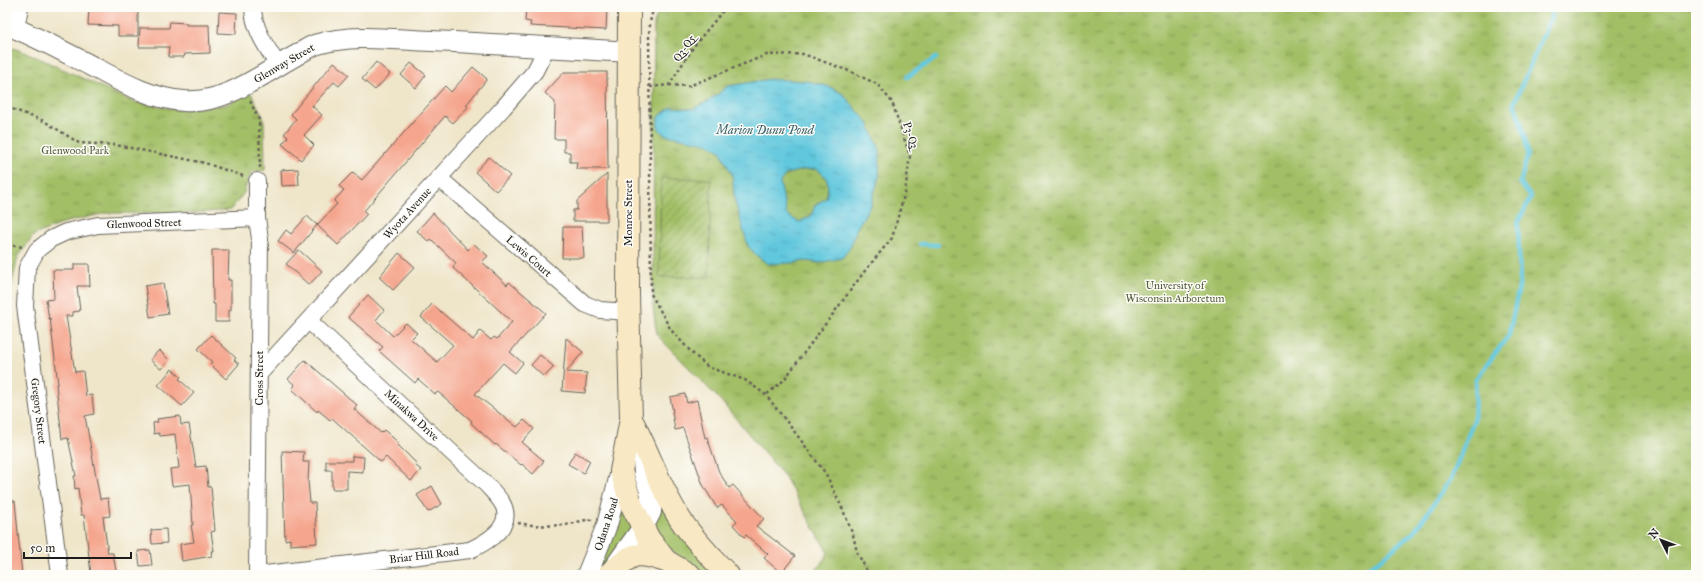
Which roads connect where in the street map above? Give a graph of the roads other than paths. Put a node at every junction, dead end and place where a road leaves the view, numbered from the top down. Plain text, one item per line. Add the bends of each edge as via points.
1 (20, 7) edge
2 (253, 7) edge
3 (629, 7) edge
4 (12, 27) edge
5 (547, 47) junction
6 (629, 52) junction
7 (278, 65) junction
8 (439, 178) junction
9 (257, 181) road end
10 (257, 218) junction
11 (37, 250) joint
12 (629, 312) junction
13 (309, 321) junction
14 (260, 374) junction
15 (636, 428) junction
16 (621, 471) junction
17 (504, 518) joint
18 (643, 527) junction
19 (666, 561) junction
20 (609, 574) edge
21 (60, 575) edge
22 (257, 575) edge
23 (587, 575) edge
24 (690, 575) edge
25 (728, 575) edge

1 - 4 street
2 - 7 street via 264,44
3 - 6 main road, Monroe Street
4 - 7 street, Glenway Street via 130,86 160,97 185,101 229,93 248,85
5 - 6 street, Glenway Street
5 - 7 street, Glenway Street via 353,38 317,44
5 - 8 street, Wyota Avenue via 535,71
6 - 12 main road, Monroe Street
8 - 12 street, Lewis Court via 585,304 600,310
8 - 13 street, Wyota Avenue
9 - 10 street, Cross Street
10 - 11 street, Glenwood Street via 98,225 66,232
10 - 14 street, Cross Street via 260,239
11 - 21 street, Gregory Street via 27,268 25,306
12 - 15 main road, Monroe Street
13 - 14 street, Wyota Avenue
13 - 17 street, Minakwa Drive via 488,485 503,505
14 - 22 street, Cross Street
15 - 16 main road, Monroe Street
15 - 18 street, Monroe Street via 652,503 651,512
15 - 25 main road, Monroe Street via 666,494 680,518 692,536
16 - 18 main road, Monroe Street via 632,506
16 - 23 street, Odana Road via 607,525
17 - 22 street, Briar Hill Road via 493,536 470,550
18 - 19 main road
18 - 20 street
19 - 20 main road via 646,555 634,555
19 - 24 main road

